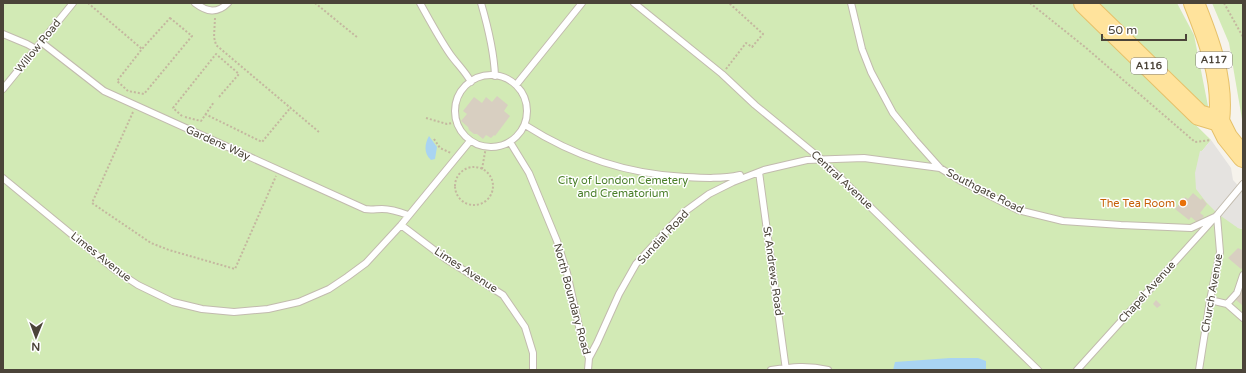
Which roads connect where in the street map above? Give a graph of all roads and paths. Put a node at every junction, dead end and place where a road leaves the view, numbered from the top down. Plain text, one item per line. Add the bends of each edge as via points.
1 (73, 3) edge
2 (88, 3) edge
3 (195, 3) edge
4 (228, 3) edge
5 (315, 3) edge
6 (420, 3) edge
7 (481, 3) edge
8 (582, 3) edge
9 (634, 3) edge
10 (728, 3) edge
11 (851, 3) edge
12 (1030, 3) edge
13 (1084, 3) edge
14 (1194, 3) edge
15 (1224, 3) edge
16 (215, 11) junction
17 (3, 34) edge
18 (1243, 37) edge
19 (358, 38) dead end
20 (41, 42) junction
21 (36, 49) junction
22 (142, 49) junction
23 (722, 74) junction
24 (495, 76) junction
25 (471, 82) junction
26 (516, 85) junction
27 (3, 89) edge
28 (219, 97) dead end
29 (214, 102) dead end
30 (136, 106) junction
31 (290, 107) junction
32 (205, 114) junction
33 (426, 118) dead end
34 (1219, 121) junction
35 (457, 122) junction
36 (525, 125) junction
37 (319, 132) dead end
38 (434, 139) dead end
39 (470, 140) junction
40 (1210, 140) dead end
41 (510, 142) junction
42 (486, 147) junction
43 (457, 156) junction
44 (1243, 157) edge
45 (821, 159) junction
46 (940, 168) junction
47 (482, 169) junction
48 (279, 170) junction
49 (759, 172) junction
50 (3, 178) edge
51 (1243, 184) edge
52 (408, 215) junction
53 (1218, 215) junction
54 (402, 222) junction
55 (1243, 275) edge
56 (1210, 300) junction
57 (1226, 304) junction
58 (1243, 318) edge
59 (589, 358) junction
60 (786, 369) edge
61 (534, 370) edge
62 (588, 370) edge
63 (771, 370) edge
64 (828, 370) edge
65 (1038, 370) edge
66 (1077, 370) edge
67 (1199, 370) edge

1 - 20 lane, Willow Road
2 - 22 path
3 - 16 lane via 208,11
4 - 16 lane
5 - 19 path
6 - 25 lane via 451,56
7 - 24 lane via 490,35
8 - 26 lane
9 - 23 lane, Central Avenue
10 - 23 path via 763,34 752,47 746,43
11 - 46 lane, Southgate Road via 870,72 893,113
12 - 40 path via 1195,142
13 - 34 main road, A116 via 1199,115
14 - 34 main road, A117 via 1209,42 1218,78 1221,106
15 - 18 path
16 - 31 path via 216,45
17 - 21 lane
20 - 21 lane, Willow Road
20 - 30 lane, Gardens Way via 104,91
21 - 27 lane, Willow Road
22 - 22 path via 170,18 192,36 144,94 128,91 117,81
23 - 45 lane, Central Avenue via 755,105
24 - 25 lane via 481,77
24 - 26 lane via 505,78
25 - 35 lane via 464,87 456,102
26 - 36 lane via 527,104
28 - 32 path via 239,74 216,54 173,108 183,117 201,121
29 - 32 path
30 - 48 lane, Gardens Way
30 - 48 path via 92,202 151,243 235,269
31 - 32 path via 262,142
31 - 37 path
33 - 35 path via 447,124
34 - 44 main road via 1227,137
35 - 39 lane
36 - 41 lane via 518,136
36 - 49 lane via 564,147 594,160 631,171 706,178
38 - 43 path via 444,151
39 - 42 lane
39 - 43 lane
41 - 42 lane via 492,148
41 - 59 lane, North Boundary Road via 529,173 557,241 571,287 583,344
42 - 47 path
43 - 52 lane
45 - 46 lane via 864,158
45 - 49 lane
45 - 65 lane, Central Avenue
46 - 53 lane, Southgate Road via 1018,210 1063,221 1191,228
47 - 47 path via 491,177 491,196 476,206 464,203 459,199 454,187 459,174 469,168
48 - 52 lane, Gardens Way via 365,209 382,209
49 - 59 lane, Sundial Road via 709,194 683,213 636,264
49 - 60 lane, St Andrews Road
50 - 54 lane, Limes Avenue via 115,270 138,285 173,302 202,309 234,312 268,309 299,302 329,289 366,263
51 - 53 lane, Chapel Avenue
52 - 54 lane
53 - 56 lane, Church Avenue via 1220,252
53 - 66 lane, Chapel Avenue
54 - 61 lane, Limes Avenue via 446,259 503,295 525,327 533,353
55 - 57 lane via 1237,293
56 - 57 lane
56 - 67 lane, Church Avenue
57 - 58 lane
59 - 62 lane, North Boundary Road
60 - 63 lane
60 - 64 lane via 804,366

